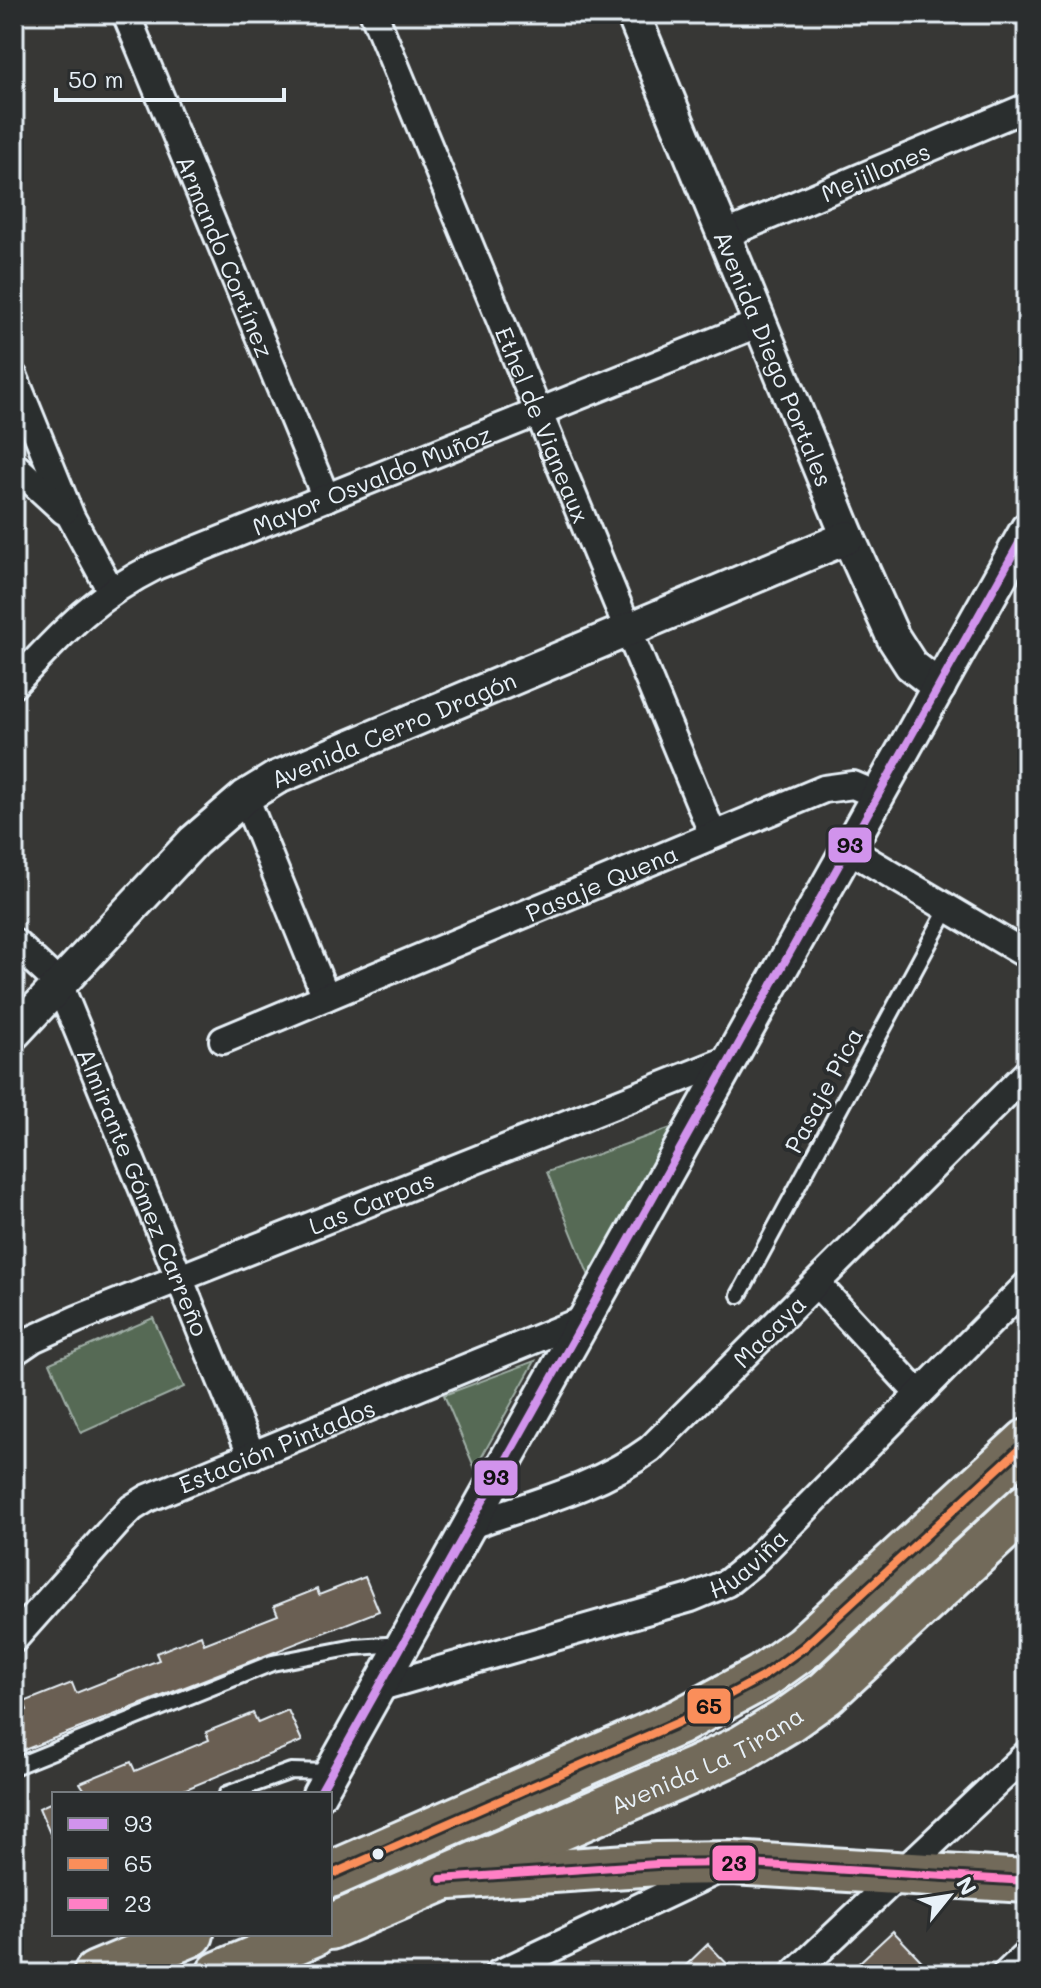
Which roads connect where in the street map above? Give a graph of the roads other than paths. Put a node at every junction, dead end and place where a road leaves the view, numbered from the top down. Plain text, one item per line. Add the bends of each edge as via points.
1 (126, 14) edge
2 (374, 14) edge
3 (633, 14) edge
4 (1027, 107) edge
5 (724, 235) junction
6 (760, 323) junction
7 (14, 377) edge
8 (539, 412) junction
9 (14, 465) edge
10 (326, 498) junction
11 (71, 517) junction
12 (1027, 529) edge
13 (848, 537) junction
14 (111, 591) junction
15 (628, 628) junction
16 (14, 684) edge
17 (939, 687) junction
18 (879, 796) junction
19 (245, 797) junction
20 (713, 835) junction
21 (850, 850) junction
22 (948, 908) junction
23 (14, 942) edge
24 (1027, 955) edge
25 (59, 984) junction
26 (326, 997) junction
27 (14, 1033) edge
28 (223, 1040) dead end
29 (732, 1058) junction
30 (1027, 1073) edge
31 (179, 1279) junction
32 (817, 1284) junction
33 (1027, 1285) edge
34 (739, 1295) dead end
35 (585, 1319) junction
36 (14, 1352) edge
37 (919, 1394) junction
38 (1027, 1442) edge
39 (252, 1456) junction
40 (1027, 1506) edge
41 (468, 1526) junction
42 (14, 1639) edge
43 (402, 1644) junction
44 (377, 1688) junction
45 (1027, 1754) edge
46 (16, 1766) edge
47 (324, 1783) edge
48 (233, 1792) edge
49 (732, 1863) junction
50 (898, 1873) junction
51 (332, 1874) edge
52 (441, 1879) junction
53 (1027, 1881) edge
54 (332, 1924) edge
55 (186, 1936) edge
56 (304, 1936) edge
57 (1027, 1954) edge
58 (96, 1974) edge
59 (219, 1974) edge
60 (498, 1974) edge
61 (794, 1974) edge
62 (1006, 1974) edge

1 - 10 street, Armando Cortínez
2 - 8 street, Ethel de Vigneaux
3 - 5 street, Avenida Diego Portales
4 - 5 street, Mejillones
5 - 6 street, Avenida Diego Portales
6 - 8 street, Mayor Osvaldo Muñoz
6 - 13 street, Avenida Diego Portales
7 - 11 street
8 - 10 street, Mayor Osvaldo Muñoz
8 - 15 street, Ethel de Vigneaux
9 - 11 street
10 - 14 street, Mayor Osvaldo Muñoz via 156,566
11 - 14 street
12 - 17 street
13 - 15 street, Avenida Cerro Dragón
13 - 17 street, Avenida Diego Portales via 901,652
14 - 16 street, Mayor Osvaldo Muñoz via 68,626
15 - 19 street, Avenida Cerro Dragón via 309,763
15 - 20 street, Ethel de Vigneaux
17 - 18 street
18 - 20 street, Pasaje Quena via 838,785
18 - 21 street
19 - 25 street, Avenida Cerro Dragón via 194,841
19 - 26 street
20 - 26 street, Pasaje Quena
21 - 22 street
21 - 29 street
22 - 24 street
22 - 34 lane, Pasaje Pica
23 - 25 street, Almirante Gómez Carreño
25 - 27 street, Avenida Cerro Dragón
25 - 31 street, Almirante Gómez Carreño
26 - 28 street, Pasaje Quena
29 - 31 street, Las Carpas
29 - 35 street
30 - 32 street, Macaya
31 - 36 street, Las Carpas
31 - 39 street, Almirante Gómez Carreño
32 - 37 street
32 - 41 street, Macaya via 668,1434 632,1463
33 - 37 street, Huaviña
35 - 39 street, Estación Pintados
35 - 41 street
37 - 44 street, Huaviña via 727,1583 691,1598
38 - 51 highway, Avenida La Tirana via 804,1647 762,1677 679,1722
39 - 42 street, Estación Pintados via 132,1508
40 - 52 highway, Avenida La Tirana via 864,1660 785,1722 697,1769
41 - 43 street
43 - 44 street
43 - 46 lane via 272,1663
44 - 47 street
45 - 50 street
47 - 48 lane via 291,1771
49 - 50 main road
49 - 52 main road
49 - 60 street
50 - 53 main road
50 - 61 street
52 - 54 highway, Avenida La Tirana
55 - 58 highway
56 - 59 highway, Avenida La Tirana
57 - 62 street

